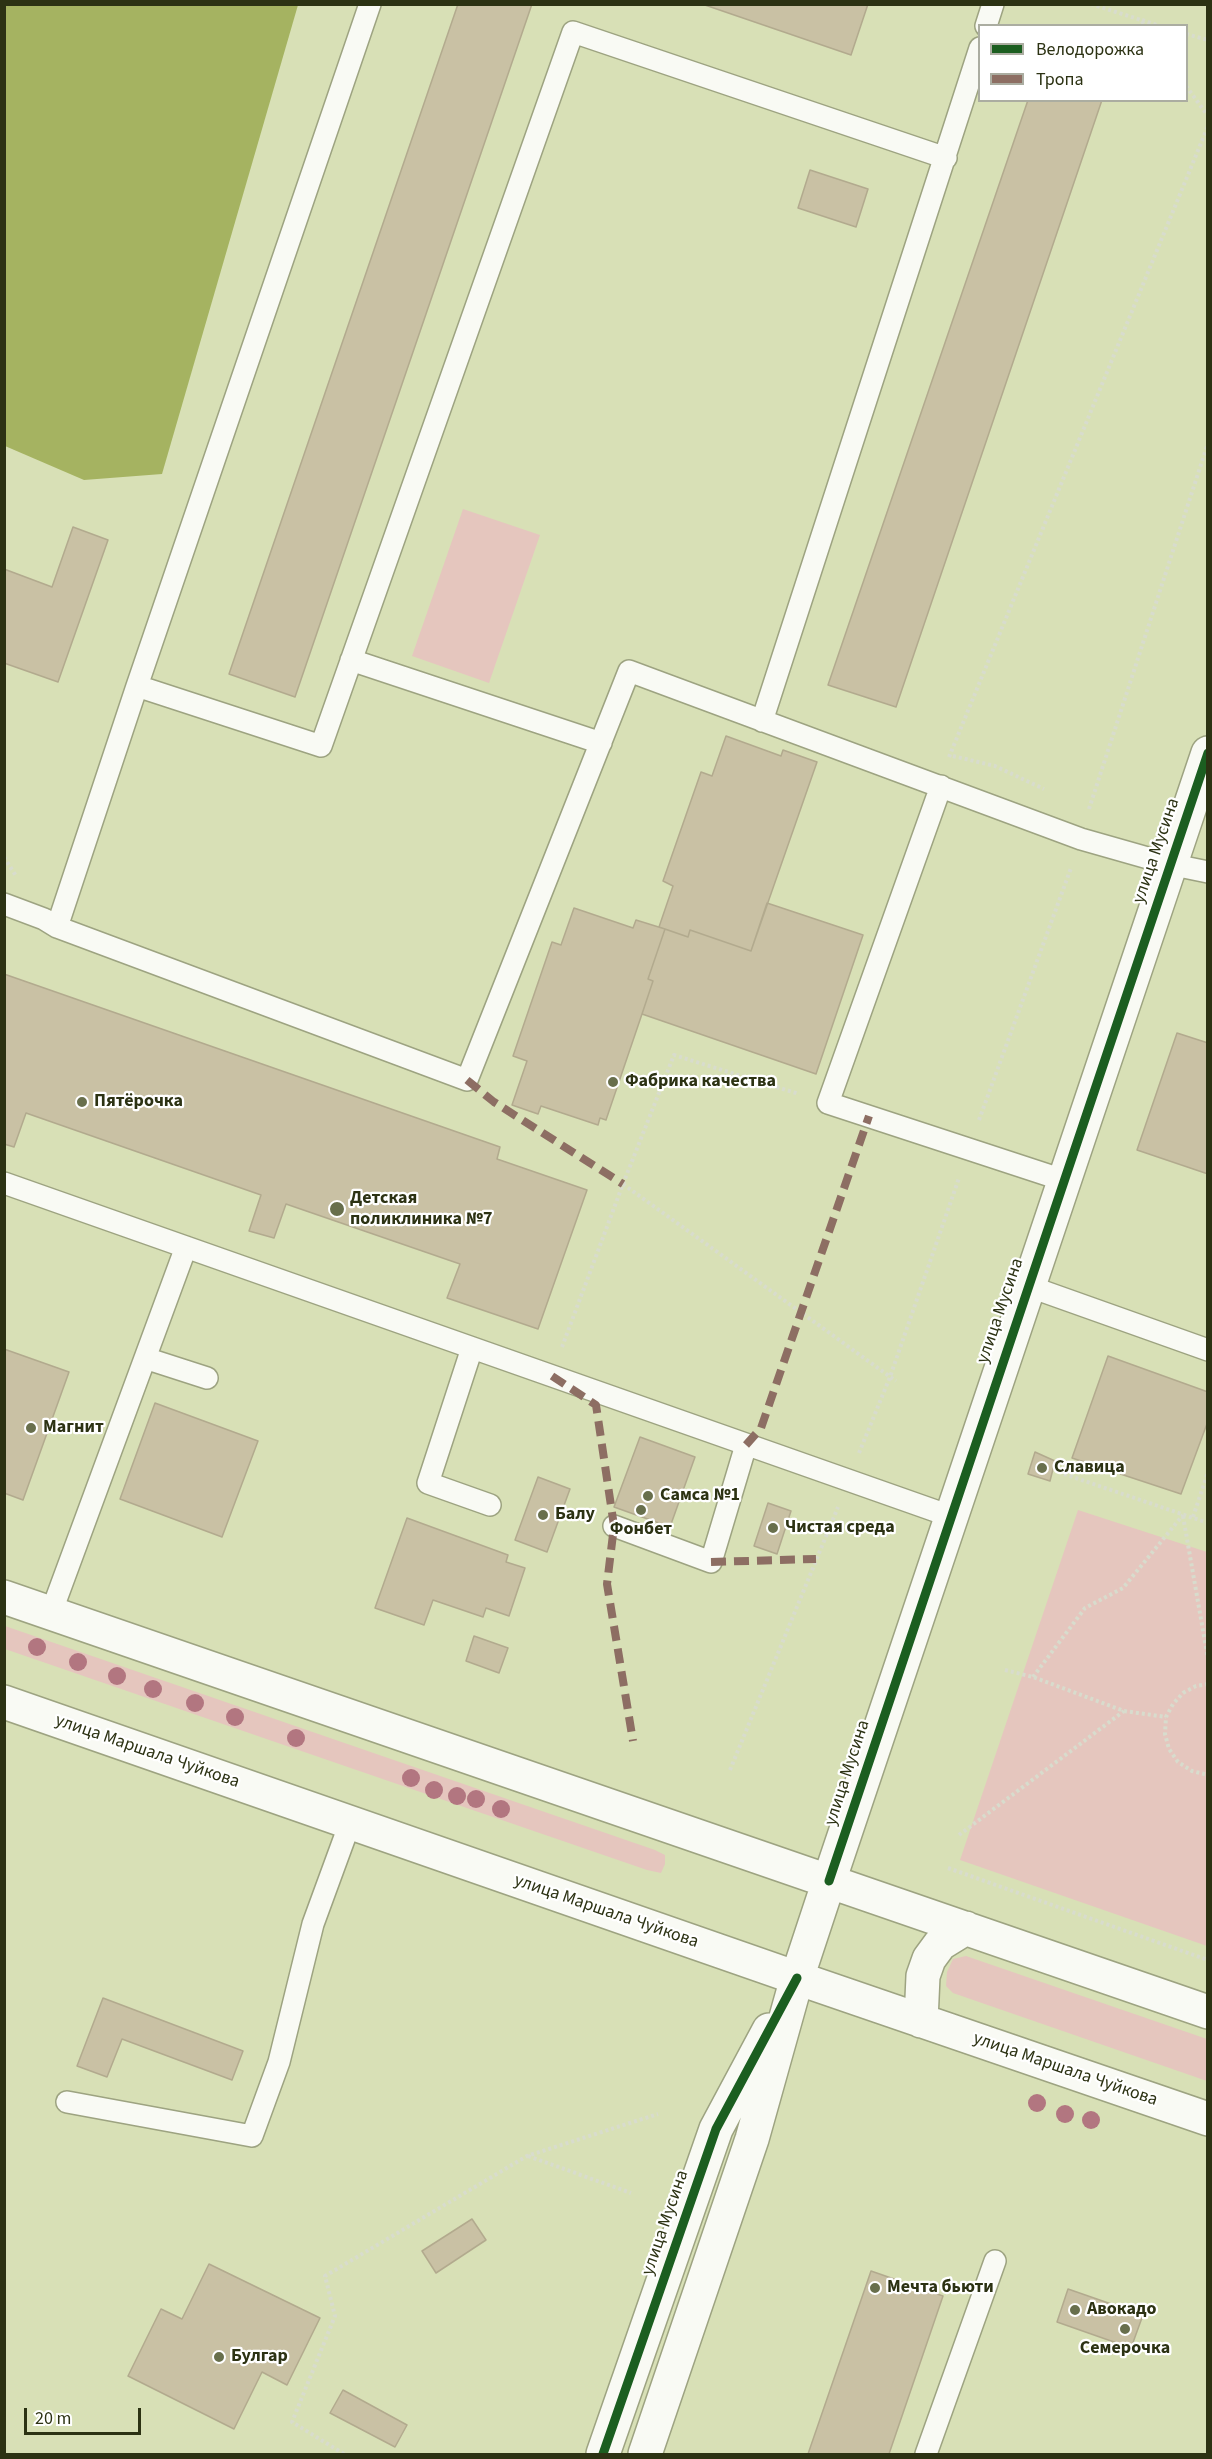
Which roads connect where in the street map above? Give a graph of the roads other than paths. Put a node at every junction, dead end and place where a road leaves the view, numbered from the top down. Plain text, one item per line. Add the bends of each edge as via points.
1 (370, 4) edge
2 (993, 4) edge
3 (988, 24) edge
4 (978, 54) edge
5 (946, 158) junction
6 (351, 660) junction
7 (137, 686) junction
8 (762, 721) junction
9 (601, 743) junction
10 (1208, 753) edge
11 (941, 786) junction
12 (1169, 864) junction
13 (1208, 872) edge
14 (4, 904) edge
15 (57, 927) junction
16 (1063, 1180) junction
17 (4, 1183) edge
18 (186, 1247) junction
19 (1028, 1286) junction
20 (472, 1348) junction
21 (1208, 1350) edge
22 (145, 1358) junction
23 (207, 1378) dead end
24 (746, 1444) junction
25 (490, 1505) dead end
26 (950, 1516) junction
27 (614, 1526) dead end
28 (4, 1597) edge
29 (51, 1613) junction
30 (4, 1702) edge
31 (350, 1822) junction
32 (829, 1881) junction
33 (966, 1929) junction
34 (797, 1978) junction
35 (1208, 2012) edge
36 (921, 2021) junction
37 (67, 2102) dead end
38 (1208, 2119) edge
39 (995, 2261) dead end
40 (603, 2454) edge
41 (645, 2454) edge
42 (926, 2454) edge

1 - 7 lane
2 - 3 lane
4 - 5 lane
5 - 6 lane via 573,32
5 - 8 lane
6 - 7 lane via 321,746
6 - 9 lane
7 - 15 lane
8 - 9 lane via 629,671
8 - 11 lane
9 - 15 lane via 467,1080
10 - 12 main road, улица Мусина
11 - 12 lane via 1081,839
11 - 16 lane via 828,1103
12 - 13 lane
12 - 16 main road, улица Мусина
14 - 15 lane
16 - 19 main road, улица Мусина
17 - 18 lane
18 - 20 lane
18 - 22 lane
19 - 21 lane
19 - 26 main road, улица Мусина
20 - 24 lane
20 - 25 lane via 428,1483
22 - 23 lane
22 - 29 lane
24 - 26 lane
24 - 27 lane via 711,1562
26 - 32 main road, улица Мусина
28 - 29 main road
29 - 32 main road
30 - 31 main road, улица Маршала Чуйкова
31 - 34 main road, улица Маршала Чуйкова
31 - 37 lane via 313,1924 279,2062 252,2136
32 - 33 main road
32 - 34 main road, улица Мусина
33 - 35 main road
33 - 36 main road via 940,1944 930,1959 923,1976
34 - 36 main road, улица Маршала Чуйкова
34 - 40 main road, улица Мусина via 716,2129
34 - 41 main road, улица Мусина via 752,2139
36 - 38 main road, улица Маршала Чуйкова
39 - 42 lane

